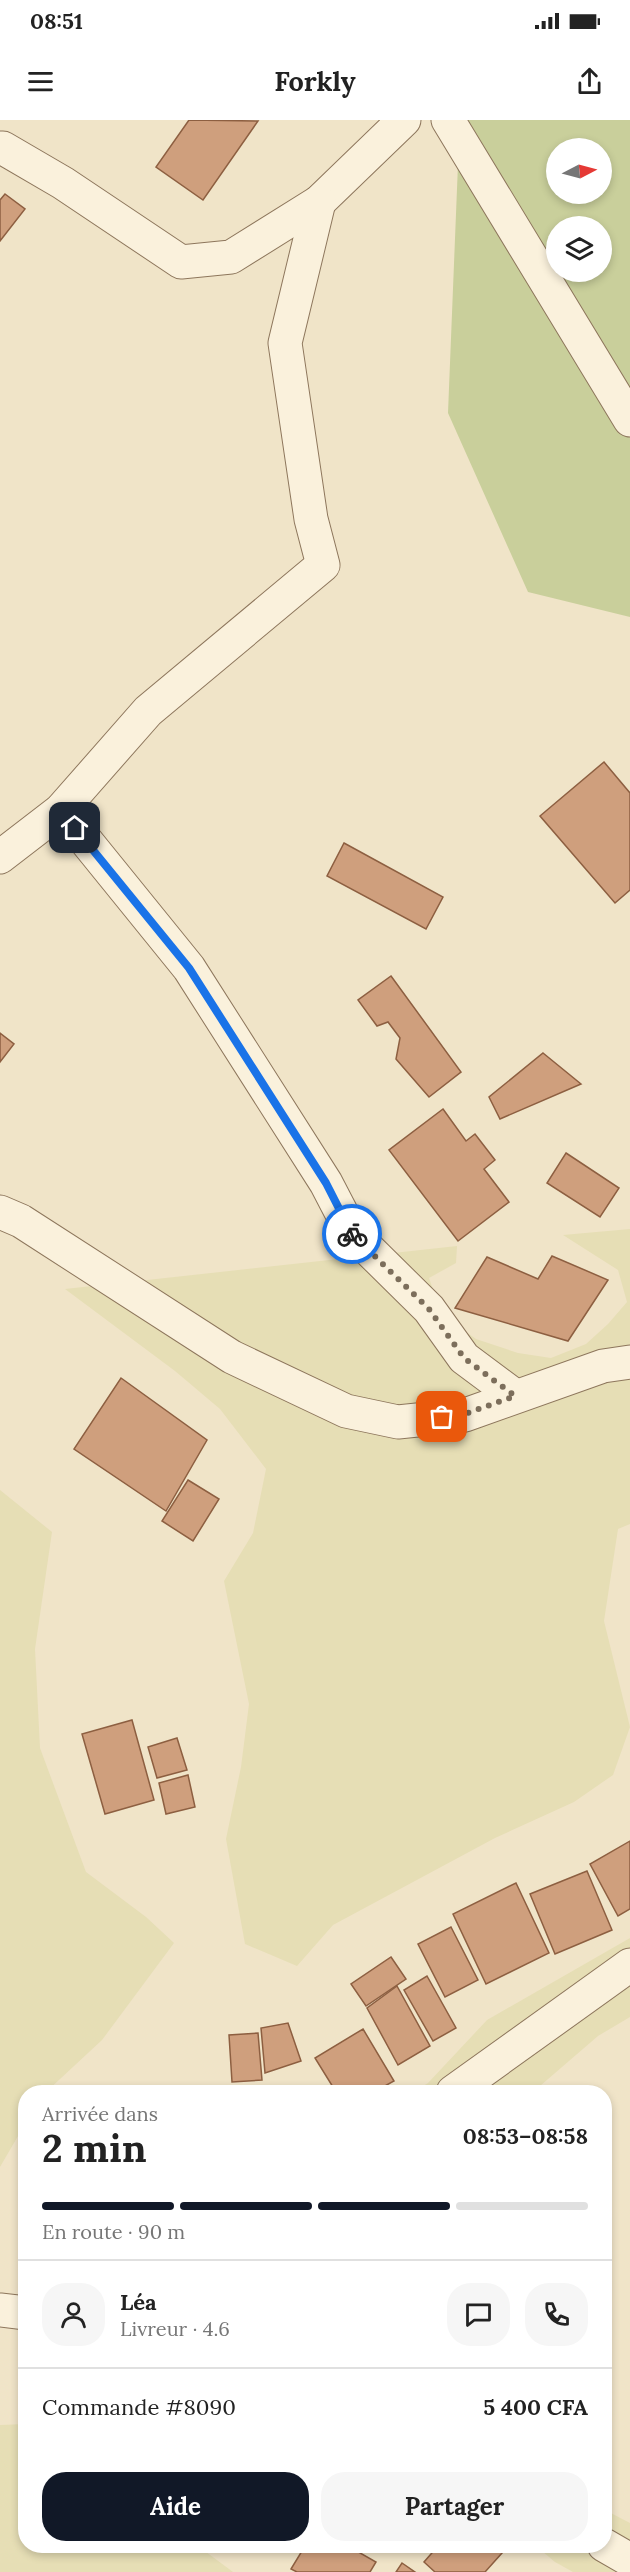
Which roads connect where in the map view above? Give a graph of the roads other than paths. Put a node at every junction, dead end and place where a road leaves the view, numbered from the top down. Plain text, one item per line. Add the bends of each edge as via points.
1 (404, 120) edge
2 (447, 120) edge
3 (0, 148) edge
4 (319, 202) junction
5 (630, 420) edge
6 (61, 810) junction
7 (0, 857) edge
8 (0, 1212) edge
9 (630, 1362) edge
10 (515, 1396) junction
11 (630, 1965) edge
12 (463, 2085) edge
13 (0, 2310) edge
14 (18, 2312) edge
15 (612, 2550) edge
16 (630, 2560) edge

1 - 4 street
2 - 5 street
3 - 4 street via 63,183 181,262 231,257
4 - 6 street via 285,343 311,519 323,565 148,711
6 - 7 street
6 - 10 street via 189,968 326,1183 352,1233 429,1309 464,1358
8 - 10 street via 21,1221 232,1356 346,1411 398,1422 465,1414
9 - 10 street via 603,1366
11 - 12 street
13 - 14 street
15 - 16 street

